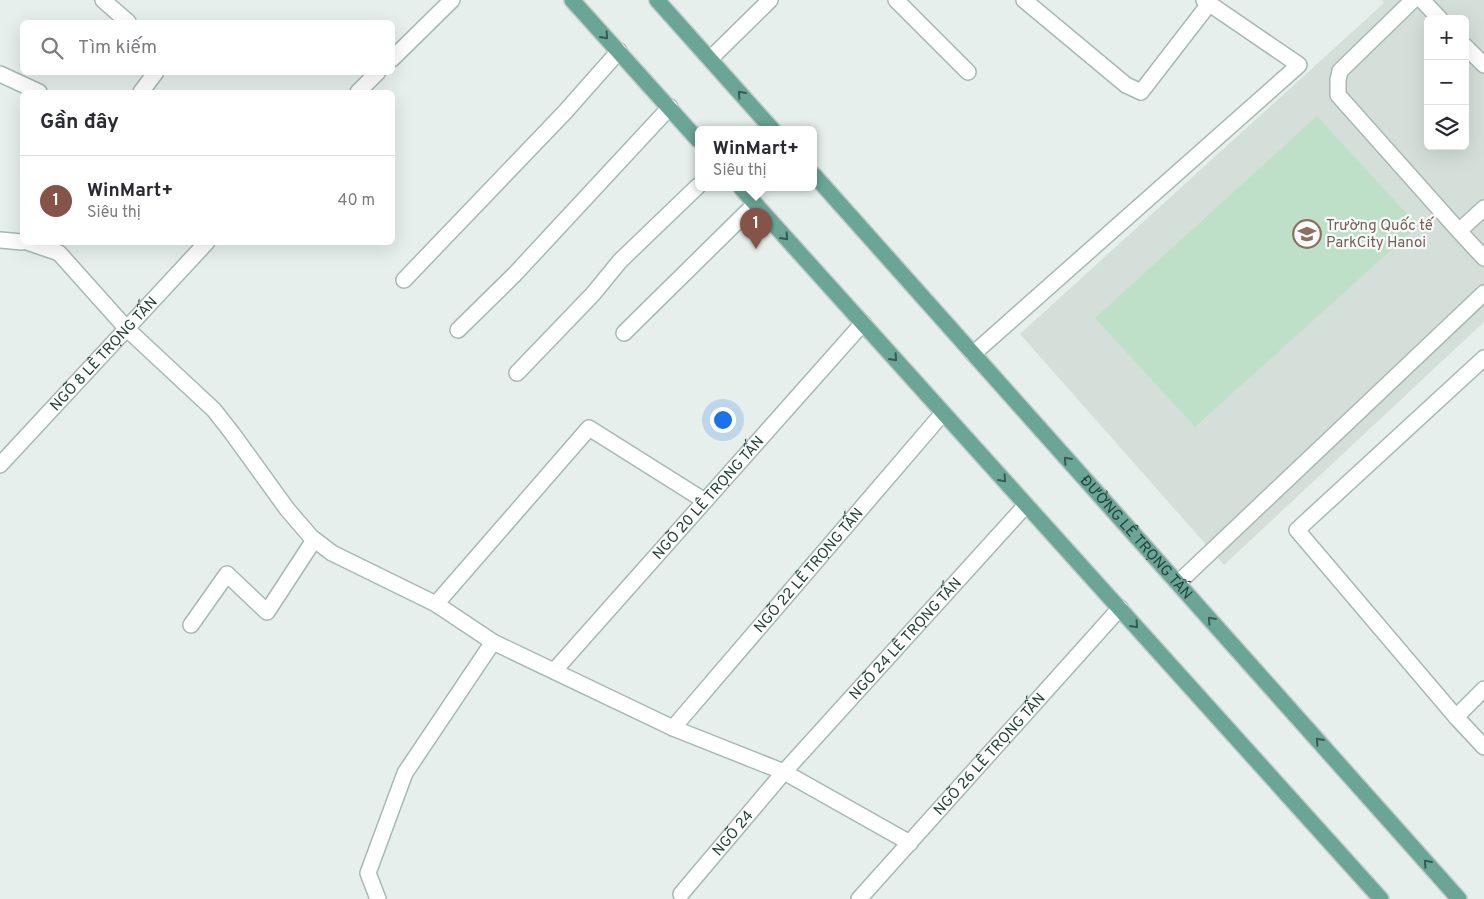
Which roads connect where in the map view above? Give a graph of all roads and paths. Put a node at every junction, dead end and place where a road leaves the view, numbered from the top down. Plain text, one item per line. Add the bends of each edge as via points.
1 (103, 0) edge
2 (452, 0) edge
3 (572, 0) edge
4 (657, 0) edge
5 (770, 0) edge
6 (896, 0) edge
7 (1024, 0) edge
8 (1413, 0) edge
9 (1422, 0) edge
10 (1207, 2) edge
11 (1436, 15) edge
12 (126, 20) edge
13 (1469, 50) edge
14 (619, 51) junction
15 (395, 55) edge
16 (710, 59) junction
17 (1484, 65) edge
18 (968, 72) dead end
19 (0, 74) edge
20 (154, 75) edge
21 (375, 75) edge
22 (35, 90) edge
23 (142, 90) edge
24 (360, 90) edge
25 (670, 107) junction
26 (769, 126) edge
27 (695, 136) edge
28 (817, 178) edge
29 (695, 189) edge
30 (744, 191) edge
31 (755, 204) junction
32 (1484, 208) edge
33 (1459, 231) junction
34 (0, 240) edge
35 (20, 242) edge
36 (36, 245) edge
37 (204, 245) edge
38 (1484, 258) edge
39 (404, 280) dead end
40 (1484, 293) edge
41 (863, 323) junction
42 (127, 329) junction
43 (458, 330) dead end
44 (624, 333) dead end
45 (973, 354) junction
46 (1484, 358) edge
47 (517, 373) dead end
48 (944, 413) junction
49 (0, 465) edge
50 (705, 501) junction
51 (1026, 505) junction
52 (314, 540) junction
53 (1178, 583) junction
54 (436, 604) junction
55 (1120, 608) junction
56 (191, 626) dead end
57 (493, 642) junction
58 (554, 671) junction
59 (1484, 689) edge
60 (1456, 716) junction
61 (672, 728) junction
62 (1484, 747) edge
63 (784, 772) junction
64 (910, 842) junction
65 (681, 894) dead end
66 (1375, 897) edge
67 (378, 899) edge
68 (859, 899) edge
69 (1460, 899) edge

1 - 12 street
2 - 15 street
3 -> 14 main road
4 - 16 main road
5 - 16 street
6 - 18 street
7 - 10 street via 1126,85 1140,92
8 - 33 street via 1340,71 1338,96
9 - 11 street
10 - 45 street via 1300,65
13 - 17 street
14 - 25 main road
14 - 39 street
26 -> 16 main road
19 - 22 street
20 - 23 street
21 - 24 street
25 - 27 main road
25 - 43 street
28 - 45 main road, ĐƯỜNG LÊ TRỌNG TẤN
29 - 47 street via 620,261
30 - 31 main road
31 -> 41 main road
31 - 44 street
32 - 33 street
33 - 38 street
34 - 35 street
36 - 42 street via 59,253
37 - 42 street, NGÕ 8 LÊ TRỌNG TẤN
40 - 53 street
41 -> 48 main road
41 - 50 street, NGÕ 20 LÊ TRỌNG TẤN
42 - 49 street, NGÕ 8 LÊ TRỌNG TẤN
42 - 52 street via 214,410
53 -> 45 main road, ĐƯỜNG LÊ TRỌNG TẤN
46 - 60 street via 1297,530
48 -> 51 main road
48 - 61 street, NGÕ 22 LÊ TRỌNG TẤN
50 - 54 street via 588,428
50 - 58 street, NGÕ 20 LÊ TRỌNG TẤN
51 - 55 main road
51 - 63 street, NGÕ 24 LÊ TRỌNG TẤN
52 - 54 street via 332,553
52 - 56 street via 266,612 227,574
69 -> 53 main road, ĐƯỜNG LÊ TRỌNG TẤN
54 - 57 street
55 - 64 street, NGÕ 26 LÊ TRỌNG TẤN
55 -> 66 main road
57 - 58 street
57 - 67 street via 405,773 368,873
58 - 61 street
59 - 60 street
60 - 62 street
61 - 63 street
63 - 64 street
63 - 65 street, NGÕ 24
64 - 68 street, NGÕ 26 LÊ TRỌNG TẤN

